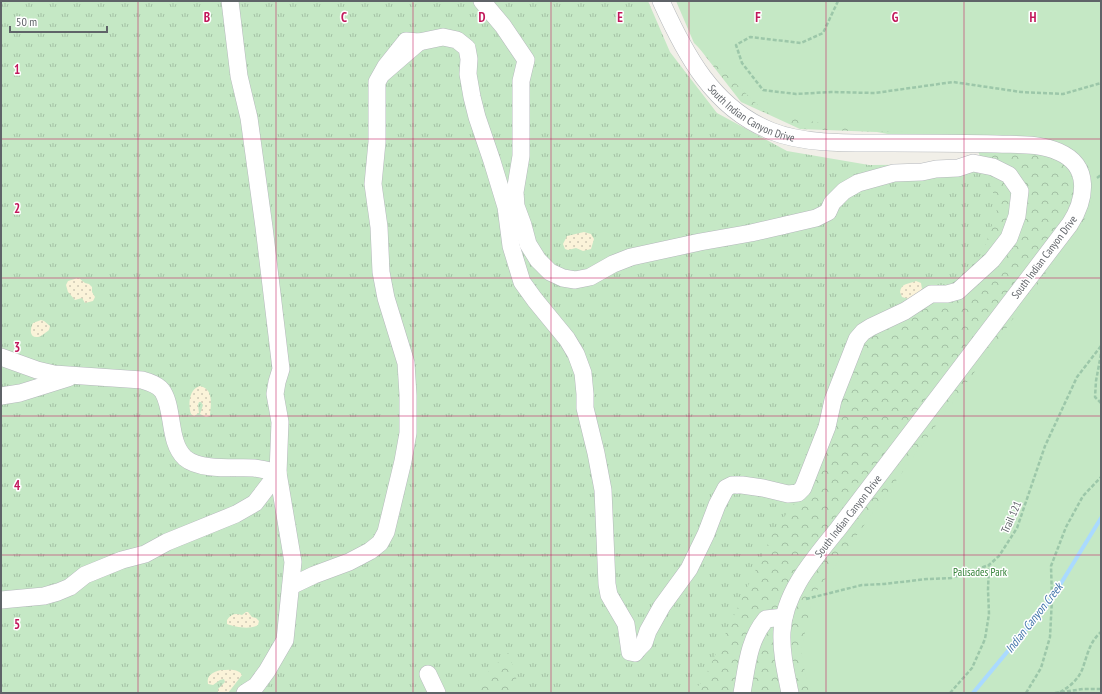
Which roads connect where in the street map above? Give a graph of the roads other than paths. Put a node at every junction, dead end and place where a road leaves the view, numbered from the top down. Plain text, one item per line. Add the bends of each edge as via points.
1 (230, 1) edge
2 (482, 1) edge
3 (661, 1) edge
4 (1, 357) edge
5 (74, 376) junction
6 (1, 396) edge
7 (278, 473) junction
8 (291, 586) junction
9 (1, 600) edge
10 (786, 610) junction
11 (428, 674) dead end
12 (245, 693) edge
13 (437, 693) edge
14 (742, 693) edge
15 (790, 693) edge

1 - 7 street via 239,76 249,118 281,369 275,394 280,422
2 - 8 street via 526,60 521,81 521,156 515,192 516,206 528,244 538,260 550,272 563,278 575,280 590,277 631,257 816,218 828,212 832,203 844,191 858,183 894,173 958,168 973,163 993,167 1009,175 1020,191 1017,216 1009,238 992,260 958,291 931,294 905,311 863,332 857,339 833,400 827,427 803,488 798,493 788,494 742,485 726,488 689,569 662,606 644,643 633,647 626,624 609,595 603,490 585,408 583,373 567,339 522,282 511,246 506,207 472,97 467,48 457,40 443,37 419,42 406,41 377,82 374,184 381,272 406,364 408,433 403,461 386,532 380,543 350,562
3 - 10 street, South Indian Canyon Drive via 678,39 713,90 743,117 771,132 815,141 1046,147 1067,156 1078,167 1082,178 1082,199 1070,224 812,562 793,591
4 - 5 street via 37,370
5 - 6 street via 20,393
5 - 7 street via 142,380 153,384 162,391 167,402 179,450 186,459 202,466 254,468
7 - 8 street via 293,562
7 - 9 street via 255,503 236,514 167,542 145,554 85,575 70,587 58,592 44,596
8 - 12 street via 285,640 268,671 256,686
10 - 14 street via 766,619 757,630 750,650
10 - 15 street, South Indian Canyon Drive via 782,648
11 - 13 street

